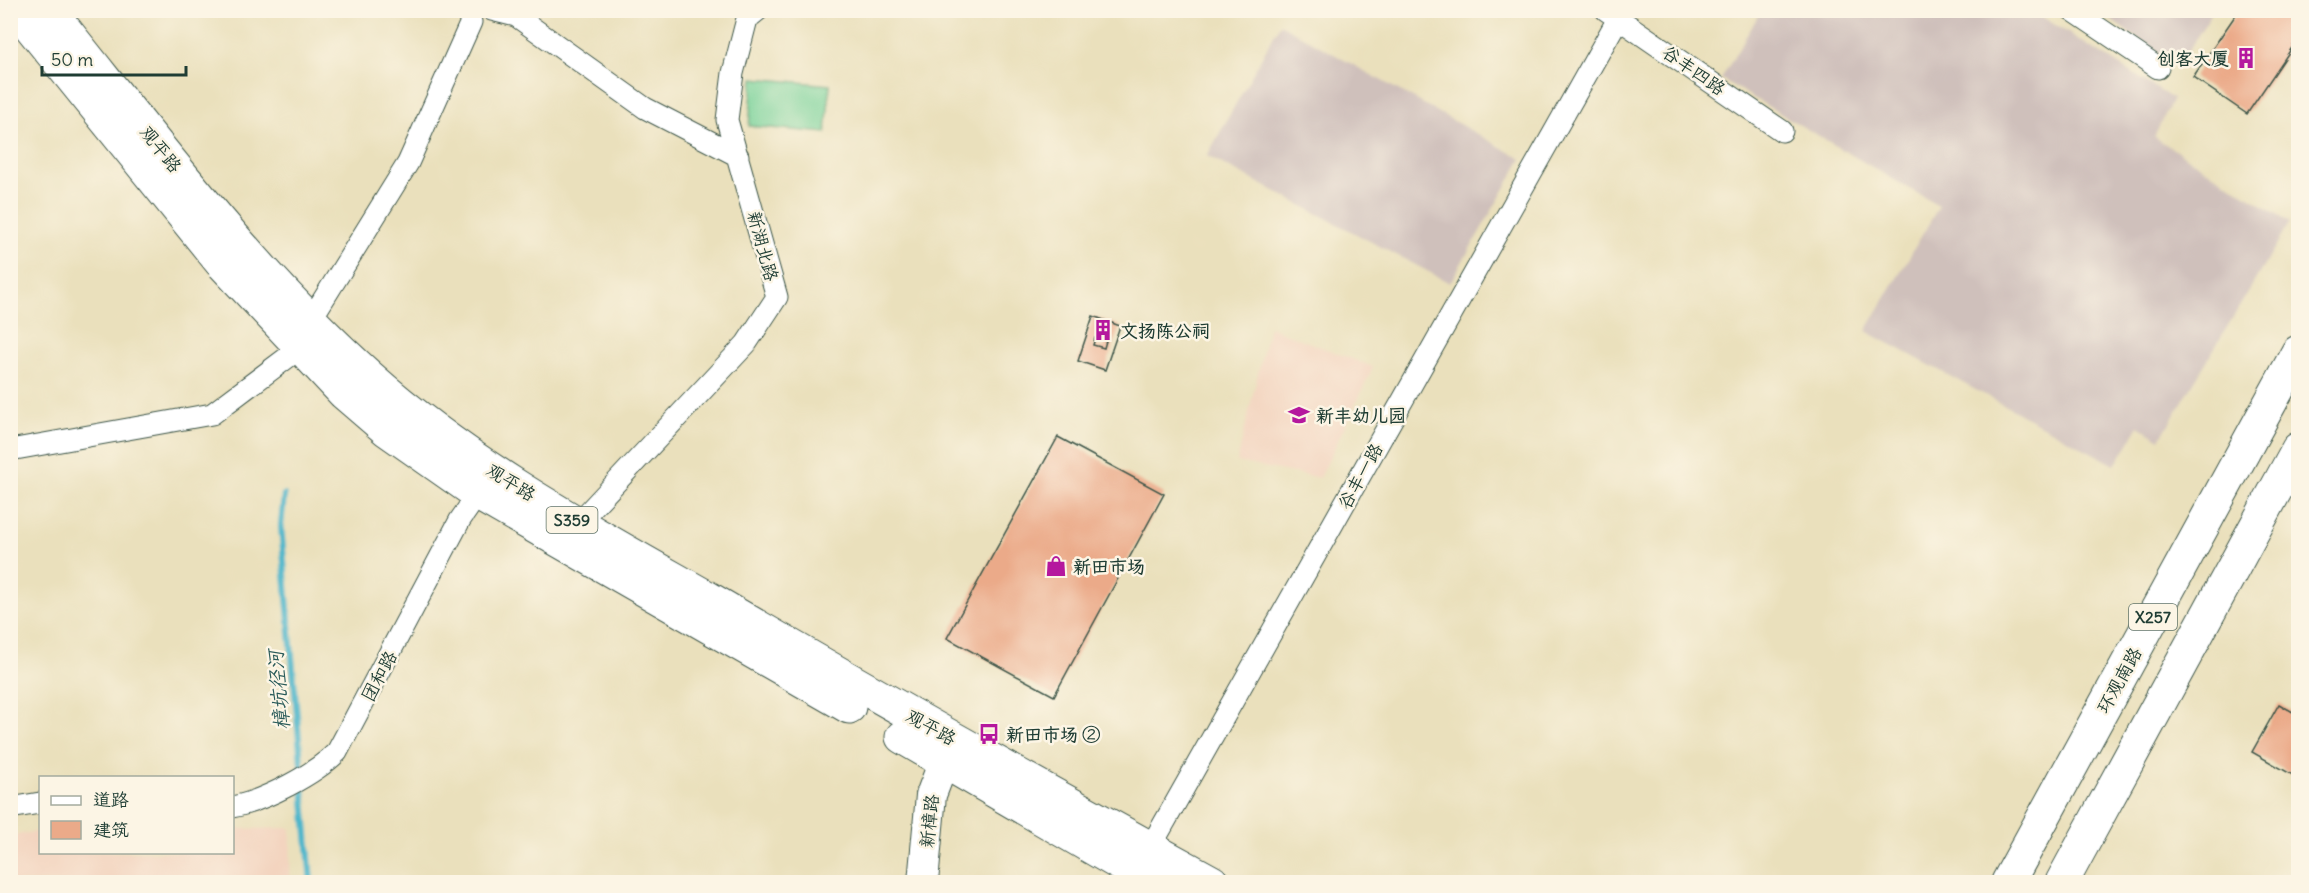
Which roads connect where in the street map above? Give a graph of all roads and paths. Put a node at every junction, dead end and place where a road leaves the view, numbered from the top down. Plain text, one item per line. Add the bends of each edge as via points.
1 (17, 10) edge
2 (48, 10) edge
3 (466, 10) edge
4 (492, 10) edge
5 (758, 10) edge
6 (2072, 10) edge
7 (1616, 13) edge
8 (2158, 68) dead end
9 (1782, 131) dead end
10 (738, 156) junction
11 (305, 335) junction
12 (2298, 352) edge
13 (2298, 449) edge
14 (10, 450) edge
15 (478, 494) junction
16 (578, 523) junction
17 (944, 761) junction
18 (39, 803) edge
19 (234, 806) edge
20 (10, 808) edge
21 (1150, 848) junction
22 (923, 882) edge
23 (1151, 882) edge
24 (1212, 882) edge
25 (2008, 882) edge
26 (2062, 882) edge

1 - 11 main road, 观平路 / S359 via 213,252
2 - 11 main road, 观平路 / S359 via 227,229
3 - 11 street via 471,22 408,163
4 - 10 street via 516,16 645,108
5 - 10 street, 新湖北路 via 747,19 733,73 727,120
6 - 8 street
7 - 9 street, 谷丰四路
7 - 21 street, 谷丰一路
10 - 16 street, 新湖北路 via 777,297 746,344
11 - 14 street via 212,414
11 - 15 main road, 观平路 / S359 via 344,393 387,430
11 - 16 main road, 观平路 / S359 via 468,455
12 - 25 main road, 环观南路 / X257
13 - 26 main road, X257
15 - 17 main road, 观平路 / S359
15 - 19 street, 团和路 via 460,520 346,739 327,762 260,799
16 - 21 main road, 观平路 / S359 via 933,729
17 - 22 street, 新樟路 via 931,795
17 - 23 main road, 观平路 / S359
18 - 20 street
21 - 24 main road, 观平路 / S359

